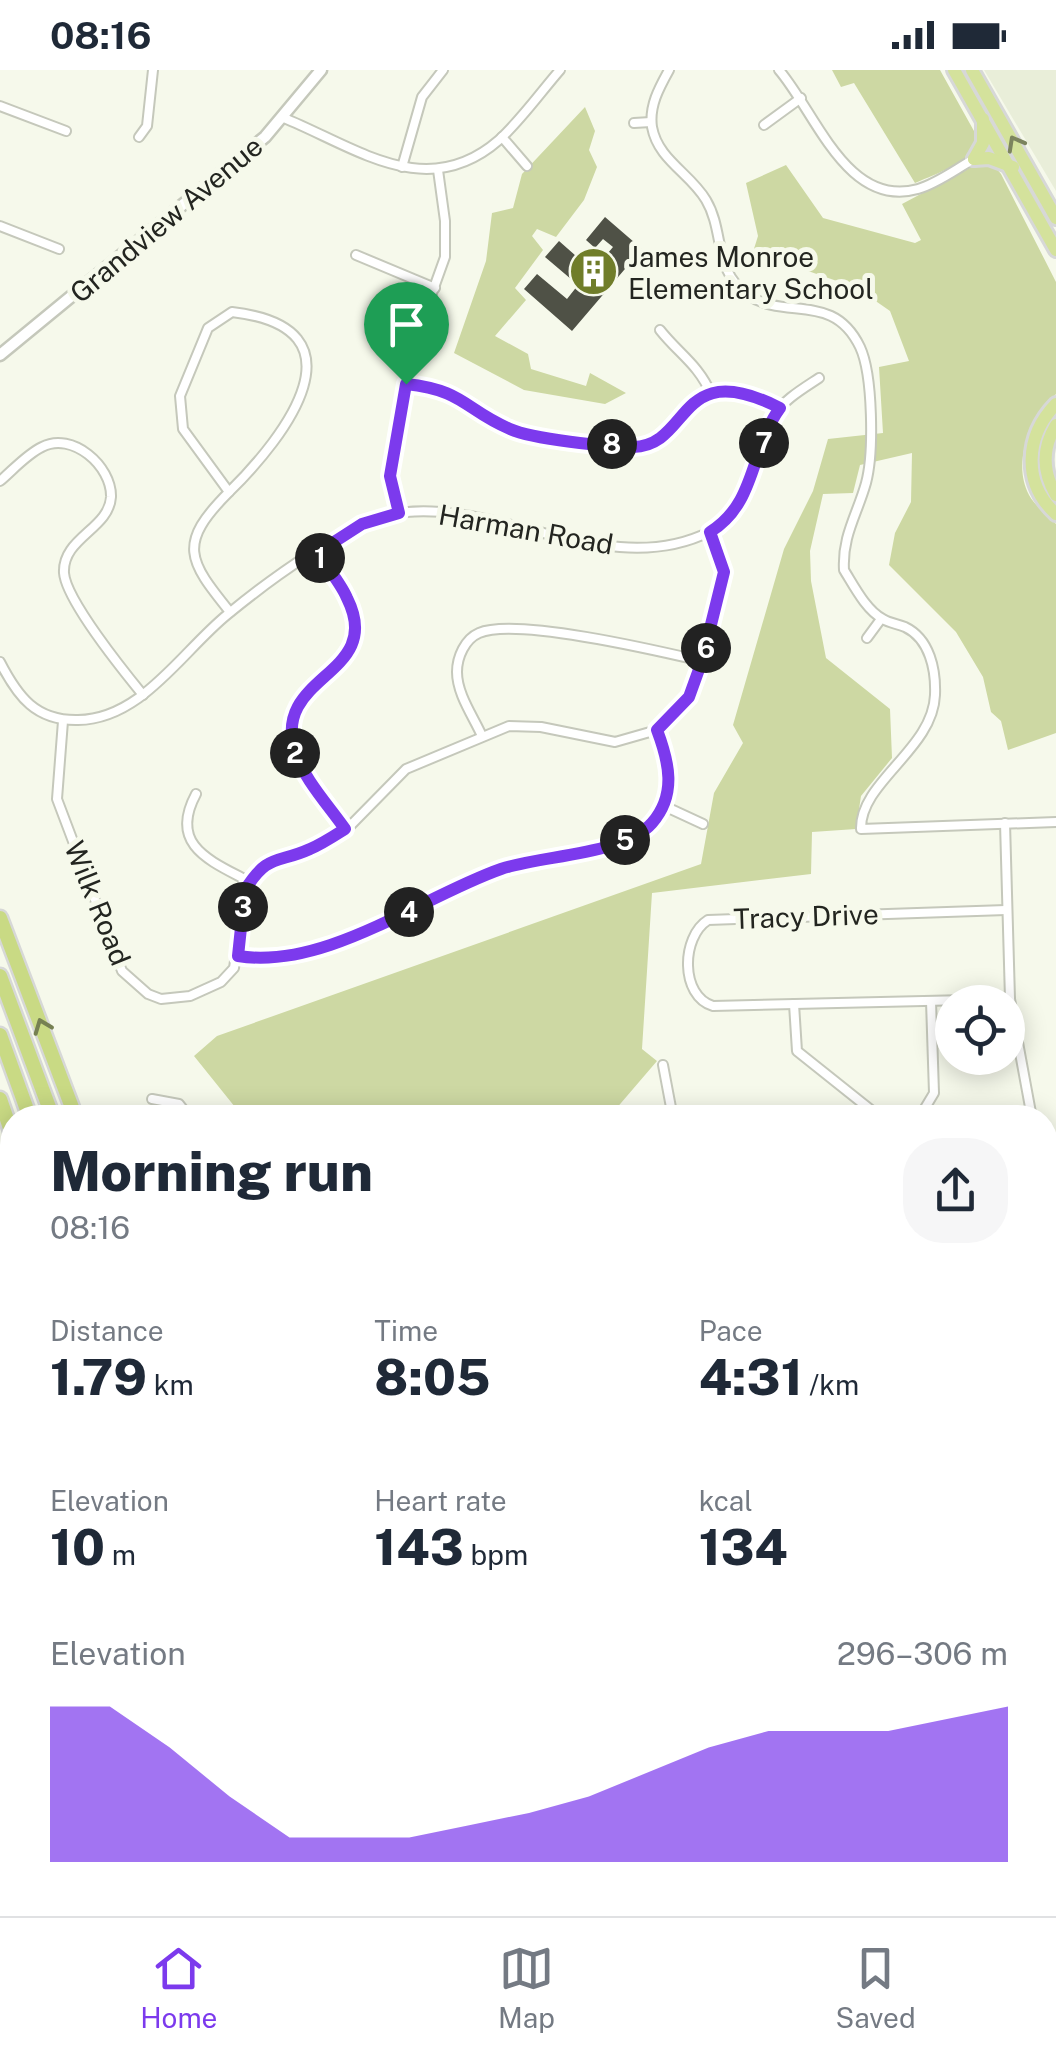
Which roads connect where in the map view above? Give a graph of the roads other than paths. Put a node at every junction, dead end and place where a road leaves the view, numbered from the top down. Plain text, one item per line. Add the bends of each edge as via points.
1 (153, 70) edge
2 (321, 70) edge
3 (443, 70) edge
4 (560, 70) edge
5 (669, 70) edge
6 (779, 70) edge
7 (954, 70) edge
8 (972, 70) edge
9 (801, 98) junction
10 (0, 106) edge
11 (982, 116) junction
12 (284, 118) junction
13 (634, 122) dead end
14 (651, 122) junction
15 (764, 125) dead end
16 (66, 131) dead end
17 (138, 137) dead end
18 (502, 137) junction
19 (974, 159) junction
20 (528, 166) dead end
21 (402, 167) junction
22 (1013, 168) junction
23 (438, 170) junction
24 (1056, 218) edge
25 (0, 226) edge
26 (59, 249) dead end
27 (1056, 250) edge
28 (356, 255) dead end
29 (435, 288) junction
30 (660, 330) dead end
31 (0, 356) edge
32 (819, 378) dead end
33 (406, 384) junction
34 (711, 394) junction
35 (1056, 404) edge
36 (780, 408) junction
37 (1056, 425) edge
38 (0, 481) edge
39 (229, 492) junction
40 (1056, 495) edge
41 (399, 513) junction
42 (1056, 514) edge
43 (710, 532) junction
44 (317, 553) junction
45 (230, 612) junction
46 (881, 619) junction
47 (866, 638) dead end
48 (702, 661) junction
49 (0, 662) edge
50 (143, 695) junction
51 (63, 720) junction
52 (928, 720) junction
53 (940, 725) dead end
54 (657, 730) junction
55 (482, 736) junction
56 (196, 794) dead end
57 (662, 805) junction
58 (1056, 822) edge
59 (1005, 823) junction
60 (703, 824) dead end
61 (345, 829) junction
62 (250, 882) junction
63 (1006, 910) junction
64 (0, 918) edge
65 (238, 956) junction
66 (0, 976) edge
67 (1009, 985) edge
68 (930, 1001) junction
69 (935, 1001) edge
70 (794, 1004) junction
71 (0, 1035) edge
72 (663, 1065) dead end
73 (1024, 1075) edge
74 (152, 1099) dead end
75 (25, 1105) edge
76 (47, 1105) edge
77 (71, 1105) edge
78 (180, 1105) edge
79 (668, 1105) edge
80 (864, 1105) edge
81 (927, 1105) edge
82 (1030, 1105) edge

1 - 17 street via 147,126
2 - 12 street, Grandview Avenue
3 - 21 street via 422,97
4 - 18 street
5 - 14 street
6 - 9 street
7 - 11 highway
24 -> 8 highway
9 - 15 street
9 - 19 street via 848,168 871,186 918,189
10 - 16 street
11 - 19 highway
11 - 22 highway
12 - 21 street
12 - 31 street, Grandview Avenue
13 - 14 street
14 - 46 street via 662,153 708,203 722,262 734,282 768,304 825,312 861,348 868,478 847,528 844,570
18 - 20 street
18 - 23 street via 466,162
19 - 22 highway
21 - 23 street
22 - 27 highway
23 - 29 street via 446,239
25 - 26 street
28 - 29 street
29 - 33 street
30 - 34 street via 693,361
32 - 36 street
33 - 34 street via 452,393 516,432 630,447 655,440 693,402
33 - 41 street via 390,476
34 - 36 street via 738,390
35 - 42 highway via 1039,425 1030,456 1034,481
36 - 43 street via 742,502
37 - 40 highway via 1045,464
38 - 50 street via 55,442 96,460 108,479 107,514 75,544 64,576 113,662
39 - 39 street via 293,417 306,353 292,330 266,316 232,312 208,328 180,396 182,429
39 - 45 street via 210,511 194,544 196,569
41 - 43 street, Harman Road via 453,514 622,547 679,544
41 - 44 street, Harman Road via 362,524
43 - 48 street via 724,572
44 - 45 street, Harman Road
44 - 61 street via 348,599 356,627 348,656 303,693 291,728 297,757
45 - 50 street, Harman Road
46 - 47 street
46 - 52 street via 908,628 926,648 936,676
48 - 54 street via 689,697
48 - 55 street via 612,641 482,631 465,645 456,670
49 - 51 street via 36,712
50 - 51 street, Harman Road via 97,720
51 - 65 street, Wilk Road via 56,800 122,971 161,999 190,996 225,980
52 - 53 street
52 - 59 street via 868,801 861,829
54 - 55 street via 615,742 541,727 509,726
54 - 57 street via 670,775
55 - 61 street via 406,769
56 - 62 street via 186,829 193,843 204,857
57 - 60 street
57 - 65 street via 650,826 624,841 500,870 375,927 284,957
58 - 59 street
59 - 63 street
61 - 62 street via 308,850 272,859
62 - 65 street
63 - 67 street
63 - 70 street, Tracy Drive via 720,918 698,926 689,984 702,1003
77 -> 64 highway
66 - 76 highway
68 - 69 street, Tracy Drive
68 - 70 street, Tracy Drive
68 - 81 street via 934,1093
70 - 80 street via 797,1051
71 - 75 highway
72 - 79 street
73 - 82 street
74 - 78 street

